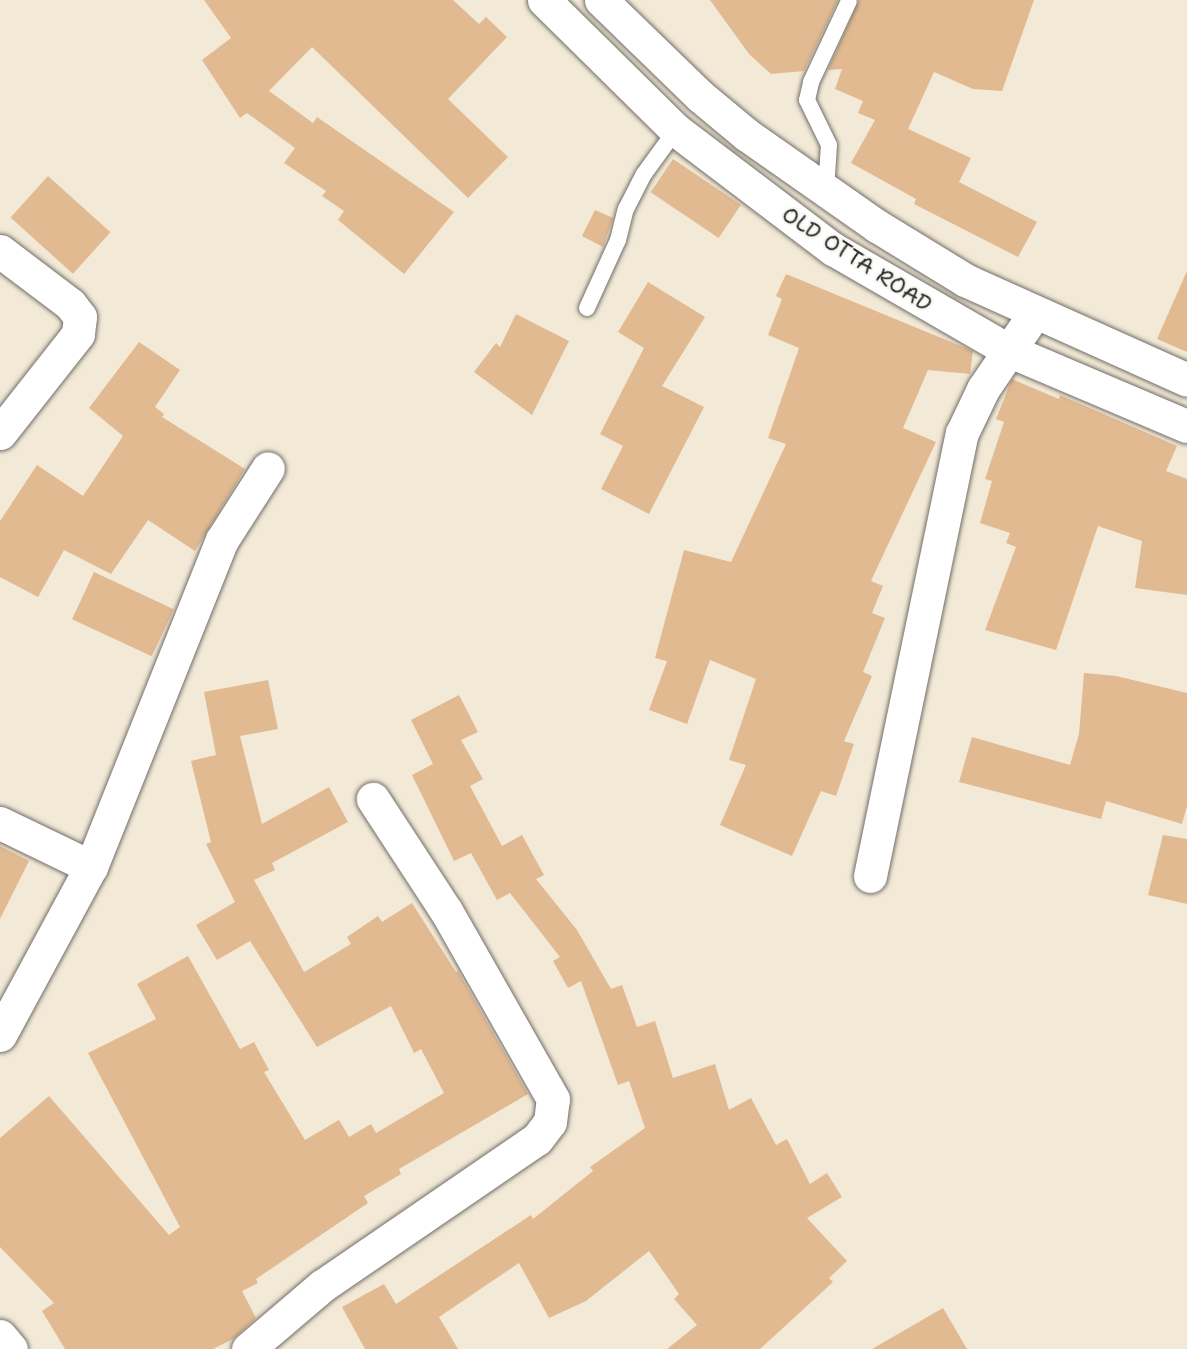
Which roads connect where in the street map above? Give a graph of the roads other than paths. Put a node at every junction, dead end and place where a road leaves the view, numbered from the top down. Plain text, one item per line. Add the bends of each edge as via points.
1 (544, 0) edge
2 (601, 0) edge
3 (849, 1) edge
4 (676, 130) junction
5 (826, 190) junction
6 (0, 251) edge
7 (587, 308) dead end
8 (1034, 314) junction
9 (1010, 351) junction
10 (1187, 380) edge
11 (1187, 426) edge
12 (0, 433) edge
13 (268, 468) dead end
14 (373, 799) dead end
15 (0, 823) edge
16 (91, 867) junction
17 (870, 876) dead end
18 (0, 1035) edge
19 (0, 1336) edge
20 (10, 1349) edge
21 (248, 1349) edge

1 - 4 street, OLD OTTA ROAD
2 - 5 street, OLD OTTA ROAD via 700,96 766,150
3 - 5 lane via 811,82 807,100 828,145
4 - 7 lane via 644,174 626,209 618,240
4 - 9 street, OLD OTTA ROAD via 833,249
5 - 8 street, OLD OTTA ROAD via 965,280
6 - 12 street via 70,304 80,316 78,334
8 - 9 street
8 - 10 street, OLD OTTA ROAD
9 - 11 street, OLD OTTA ROAD
9 - 17 street via 983,389 962,433
13 - 16 street via 222,540
14 - 21 street via 446,911 553,1099 550,1122 537,1139 322,1286
15 - 16 street
16 - 18 street
19 - 20 street

